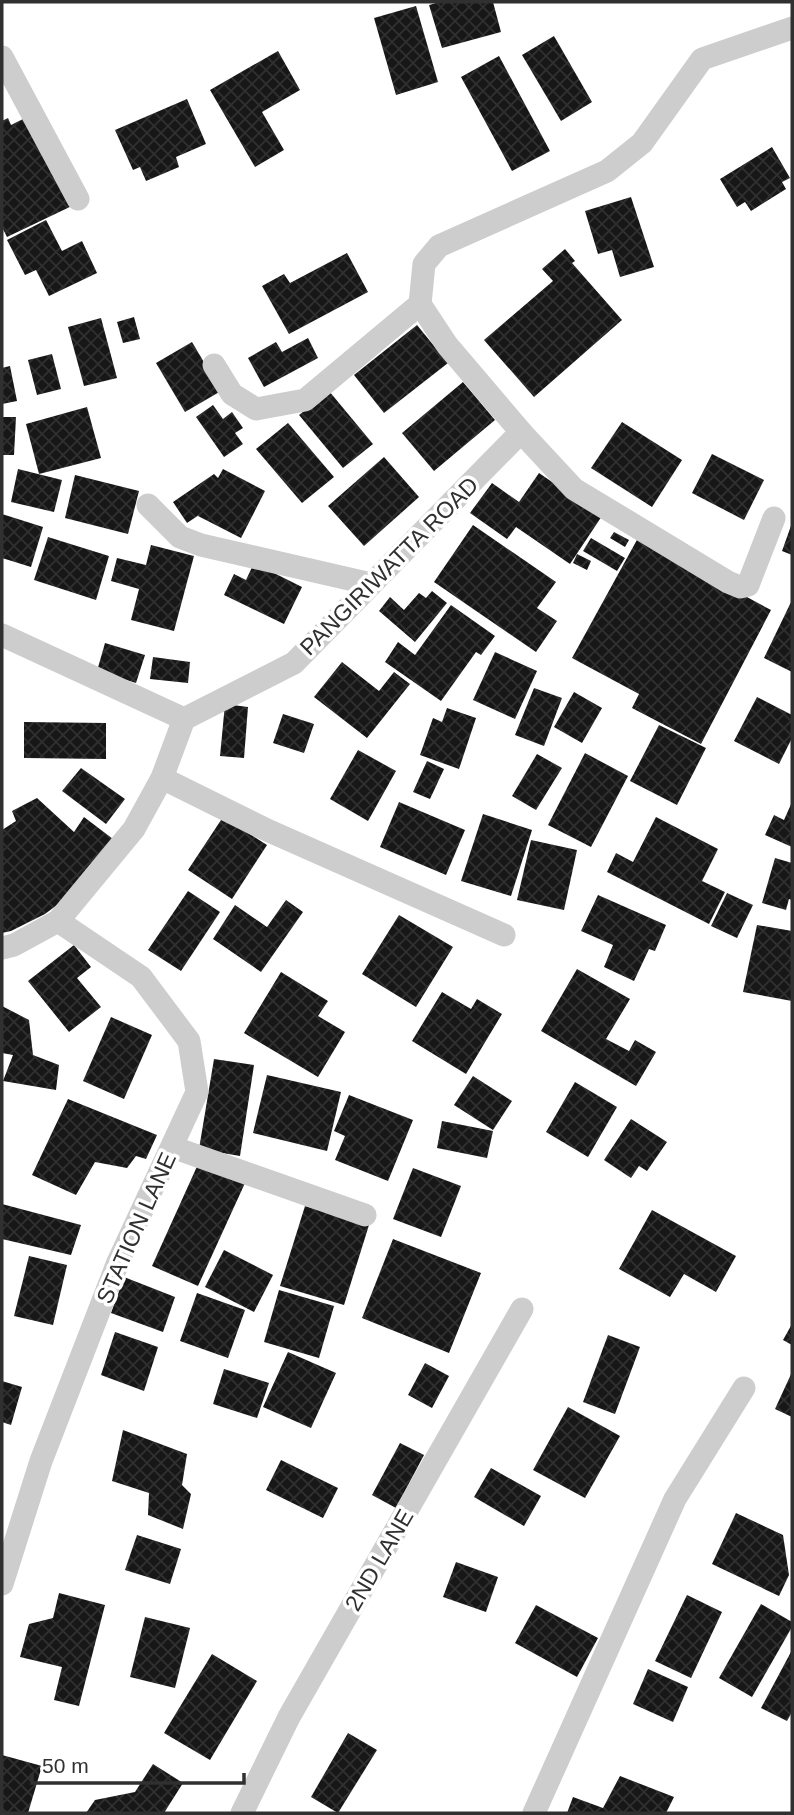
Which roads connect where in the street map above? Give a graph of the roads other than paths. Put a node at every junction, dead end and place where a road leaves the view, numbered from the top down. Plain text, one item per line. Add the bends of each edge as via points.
1 (792, 28) edge
2 (2, 57) edge
3 (78, 199) dead end
4 (420, 304) junction
5 (214, 365) dead end
6 (521, 432) junction
7 (148, 505) dead end
8 (774, 518) dead end
9 (372, 584) junction
10 (2, 635) edge
11 (184, 719) junction
12 (162, 778) junction
13 (58, 921) junction
14 (504, 935) dead end
15 (2, 948) edge
16 (172, 1147) junction
17 (365, 1215) dead end
18 (522, 1309) dead end
19 (744, 1388) dead end
20 (2, 1584) edge
21 (242, 1813) edge
22 (534, 1813) edge

1 - 4 street via 702,59 642,143 607,171 439,246 424,264
2 - 3 street
4 - 5 street via 305,400 256,409 232,394
4 - 6 street via 447,345
6 - 8 street via 573,489 740,587 748,585
6 - 9 street, PANGIRIWATTA ROAD
7 - 9 street via 180,537 201,545
9 - 11 street, PANGIRIWATTA ROAD via 294,663
10 - 11 street
11 - 12 street
12 - 13 street via 134,829
12 - 14 street
13 - 15 street
13 - 16 street, STATION LANE via 141,977 189,1041 197,1092
16 - 17 street
16 - 20 street, STATION LANE via 118,1262 46,1448
18 - 21 street, 2ND LANE via 289,1717
19 - 22 street via 675,1499

